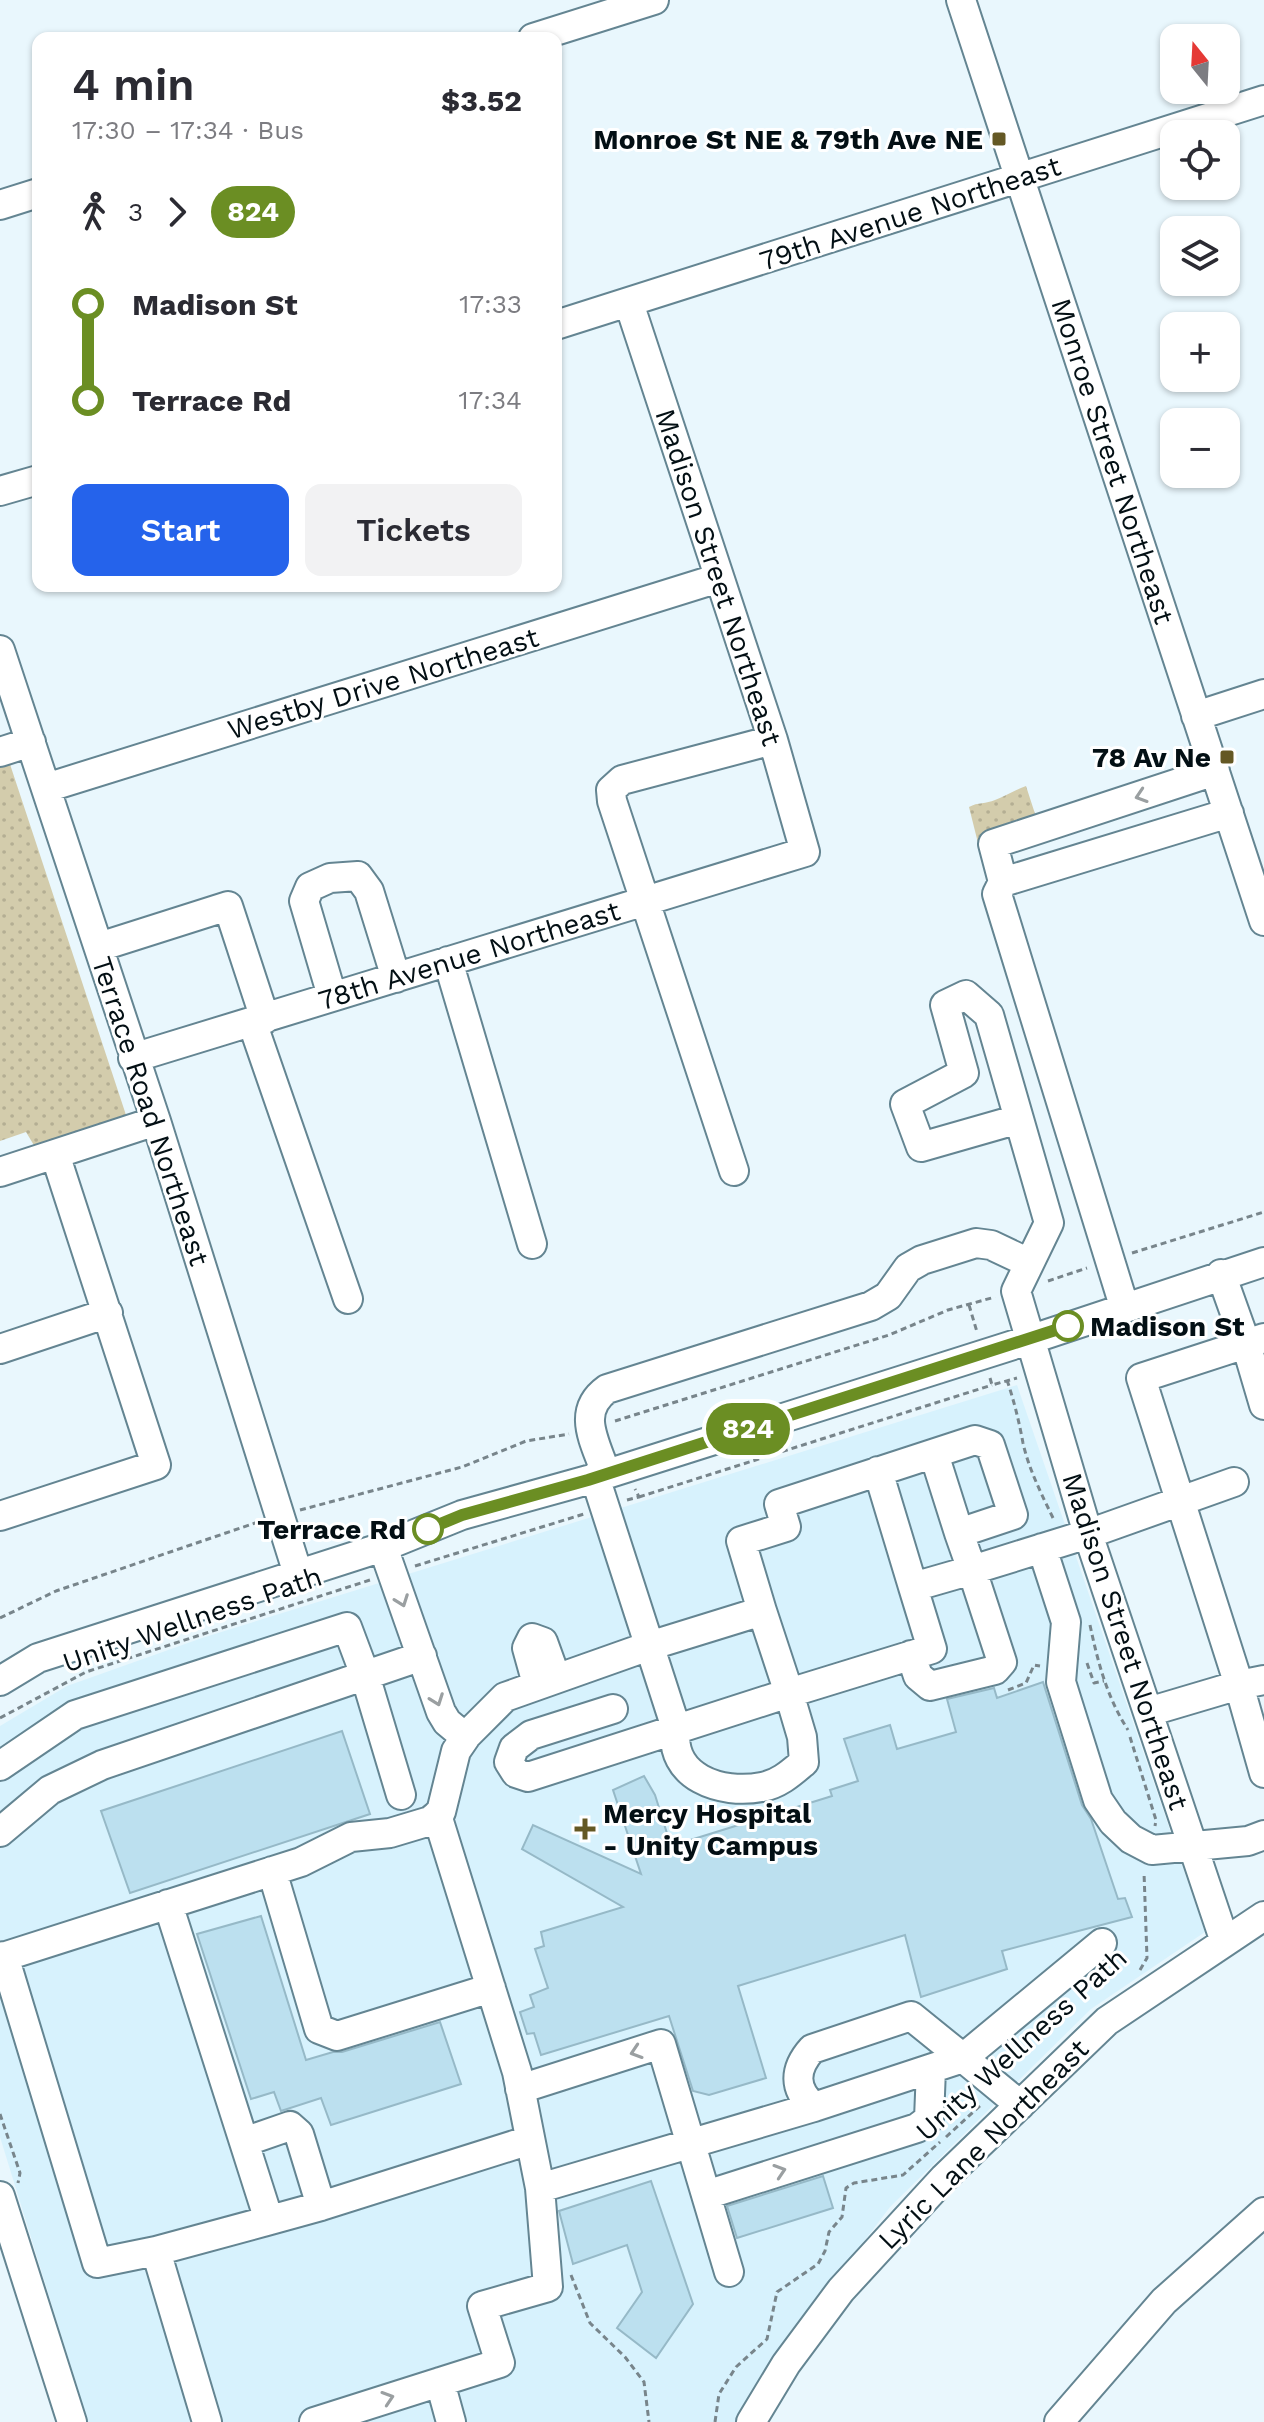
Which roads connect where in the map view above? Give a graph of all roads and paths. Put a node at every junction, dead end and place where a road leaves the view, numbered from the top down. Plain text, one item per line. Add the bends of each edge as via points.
1 (654, 0) edge
2 (961, 0) edge
3 (552, 32) edge
4 (1264, 100) edge
5 (1020, 178) junction
6 (32, 195) edge
7 (0, 205) edge
8 (629, 303) junction
9 (562, 323) edge
10 (32, 482) edge
11 (0, 491) edge
12 (719, 578) junction
13 (0, 650) edge
14 (1264, 694) edge
15 (1196, 716) junction
16 (773, 740) junction
17 (31, 742) junction
18 (0, 752) edge
19 (1215, 771) junction
20 (46, 788) junction
21 (1229, 813) junction
22 (805, 852) joint
23 (1003, 882) junction
24 (645, 900) junction
25 (1264, 921) edge
26 (99, 947) junction
27 (448, 961) junction
28 (396, 978) junction
29 (332, 996) junction
30 (259, 1020) junction
31 (133, 1058) junction
32 (1019, 1119) junction
33 (156, 1121) junction
34 (55, 1154) junction
35 (734, 1171) dead end
36 (0, 1172) edge
37 (1264, 1212) edge
38 (532, 1244) dead end
39 (1109, 1260) junction
40 (1264, 1262) edge
41 (1029, 1263) junction
42 (1221, 1274) junction
43 (1016, 1291) junction
44 (348, 1299) dead end
45 (1124, 1306) junction
46 (108, 1313) junction
47 (1032, 1339) junction
48 (1255, 1341) edge
49 (0, 1349) edge
50 (1007, 1380) dead end
51 (992, 1385) dead end
52 (1263, 1397) edge
53 (590, 1428) junction
54 (934, 1454) junction
55 (878, 1471) junction
56 (600, 1476) junction
57 (1234, 1482) dead end
58 (639, 1497) dead end
59 (1179, 1502) junction
60 (586, 1513) dead end
61 (0, 1516) edge
62 (280, 1516) junction
63 (959, 1533) junction
64 (1064, 1541) junction
65 (383, 1547) junction
66 (972, 1570) junction
67 (392, 1573) junction
68 (298, 1574) junction
69 (913, 1587) junction
70 (762, 1611) junction
71 (0, 1618) edge
72 (1089, 1620) dead end
73 (649, 1646) junction
74 (911, 1655) junction
75 (422, 1656) junction
76 (365, 1675) junction
77 (0, 1681) edge
78 (1252, 1682) edge
79 (789, 1693) junction
80 (613, 1709) dead end
81 (1148, 1712) junction
82 (0, 1718) edge
83 (676, 1728) junction
84 (465, 1737) junction
85 (0, 1766) edge
86 (1264, 1773) edge
87 (401, 1795) dead end
88 (437, 1815) junction
89 (0, 1832) edge
90 (1264, 1835) edge
91 (1194, 1848) junction
92 (1150, 1849) junction
93 (272, 1871) junction
94 (168, 1904) junction
95 (1264, 1916) edge
96 (1225, 1942) junction
97 (1102, 1943) dead end
98 (2, 1957) edge
99 (1139, 1972) dead end
100 (491, 1988) junction
101 (963, 2058) junction
102 (931, 2069) junction
103 (520, 2089) junction
104 (1010, 2097) junction
105 (814, 2107) junction
106 (530, 2140) junction
107 (244, 2142) junction
108 (691, 2144) junction
109 (540, 2188) junction
110 (706, 2195) junction
111 (0, 2196) edge
112 (321, 2206) junction
113 (1264, 2212) edge
114 (263, 2222) junction
115 (156, 2251) junction
116 (569, 2267) dead end
117 (729, 2272) dead end
118 (440, 2382) junction
119 (72, 2422) edge
120 (207, 2422) edge
121 (314, 2422) edge
122 (451, 2422) edge
123 (649, 2422) edge
124 (715, 2422) edge
125 (751, 2422) edge
126 (1059, 2422) edge

1 - 3 street
2 - 5 street, Monroe Street Northeast
4 - 5 street, 79th Avenue Northeast
5 - 8 street, 79th Avenue Northeast
5 - 15 street, Monroe Street Northeast
6 - 7 street
8 - 9 street, 79th Avenue Northeast
8 - 12 street, Madison Street Northeast
10 - 11 street
12 - 16 street, Madison Street Northeast
12 - 20 street, Westby Drive Northeast
13 - 17 street, Terrace Road Northeast
14 - 15 street
15 - 19 street, Monroe Street Northeast
16 - 22 street, Madison Street Northeast
16 - 24 street via 616,783 612,801
17 - 18 street
17 - 20 street, Terrace Road Northeast
19 - 21 street, Monroe Street Northeast
19 -> 23 street via 993,844
20 - 26 street, Terrace Road Northeast
21 - 23 street
21 - 25 street, Monroe Street Northeast
22 - 24 street, 78th Avenue Northeast
23 - 39 street via 997,894
24 - 27 street, 78th Avenue Northeast
24 - 35 street
26 - 30 street via 228,906
26 - 31 street, Terrace Road Northeast
27 - 28 street, 78th Avenue Northeast
27 - 38 street
28 - 29 street, 78th Avenue Northeast
28 - 29 street via 369,891 358,876 330,878 310,887 304,901
29 - 30 street, 78th Avenue Northeast
30 - 31 street, 78th Avenue Northeast
30 - 44 street
31 - 33 street, Terrace Road Northeast
32 - 32 street via 989,1015 966,995 945,1005 964,1073 905,1104 921,1147
32 - 41 street via 1049,1223
33 - 34 street
33 - 62 street, Terrace Road Northeast
34 - 36 street
34 - 46 street
37 - 39 path
39 - 43 path
39 - 45 street
40 - 42 street
41 - 43 street
41 - 53 street via 976,1243 922,1260 871,1306 607,1389 593,1399
42 - 45 street
42 - 48 street
43 - 47 street, Madison Street Northeast
43 - 53 path
45 - 47 street
46 - 49 street
46 - 61 street via 156,1465
47 - 56 street
47 - 64 street, Madison Street Northeast
48 - 52 street
48 - 59 street via 1141,1378
50 - 64 path via 1037,1484
51 - 58 path
53 - 56 street
53 - 62 path via 526,1441 462,1467
54 - 55 street
54 - 63 street
54 - 63 street via 975,1440 990,1445 1013,1515
55 - 69 street
55 - 70 street via 779,1504 786,1527 741,1541
56 - 65 street via 462,1515
56 - 73 street
57 - 59 street
59 - 64 street
59 - 78 street
60 - 67 path, Unity Wellness Path
62 - 68 street, Terrace Road Northeast
62 - 71 path via 56,1591
63 - 66 street
64 - 66 street
64 - 81 street, Madison Street Northeast
64 - 92 street via 1061,1682 1098,1800 1131,1839
65 - 67 street
65 - 68 street
66 - 69 street
66 - 74 street via 1002,1662 995,1670 930,1686 918,1676
67 -> 75 street
67 - 82 path, Unity Wellness Path via 86,1672
68 - 77 street via 38,1658
69 - 74 street via 932,1649
70 - 73 street
70 - 79 street
72 - 92 path, Unity Wellness Path via 1111,1703 1128,1731 1156,1820
73 - 83 street
73 - 84 street via 505,1697
74 - 79 street
75 - 76 street
75 -> 84 street via 441,1712
76 - 85 street via 347,1627 75,1715
76 - 87 street
76 - 89 street via 102,1765 50,1790
78 - 81 street
78 - 86 street
79 - 83 street
79 - 83 street via 804,1762 784,1780 762,1787 723,1789 698,1779 680,1759
80 - 83 street via 531,1735 514,1748 509,1762 516,1773 528,1777
81 - 91 street, Madison Street Northeast
84 - 88 street
88 - 93 street via 390,1833 351,1837
88 - 100 street
90 - 91 street
91 - 92 street
91 - 96 street, Madison Street Northeast
92 - 99 path, Unity Wellness Path via 1143,1878 1147,1958
93 - 94 street
93 - 100 street via 319,2029 337,2036
94 - 98 street
94 - 107 street
95 - 96 street, Lyric Lane Northeast
96 - 104 street, Lyric Lane Northeast via 1107,2021
97 - 101 street
98 - 115 street via 97,2263
100 - 103 street
101 - 102 street
101 - 104 street
101 - 105 street via 911,2016 812,2049 801,2062 797,2084
102 - 105 street
110 -> 102 street via 917,2128 929,2119
103 - 106 street
108 -> 103 street via 661,2044
104 - 124 path, Unity Wellness Path via 903,2175 846,2188 842,2217 829,2232 818,2264 777,2292 767,2339 736,2367 719,2394
104 - 125 street, Lyric Lane Northeast via 841,2290
105 - 108 street
106 - 109 street
106 - 112 street
107 - 112 street via 290,2126 299,2134
107 - 114 street via 266,2211
108 - 109 street
108 - 110 street
109 - 118 street via 548,2287 482,2306 500,2363
110 - 117 street
111 - 119 street
112 - 114 street
113 - 126 street via 1164,2301
114 - 115 street
115 - 120 street
116 - 123 path via 590,2323 644,2382
121 -> 118 street
118 - 122 street

